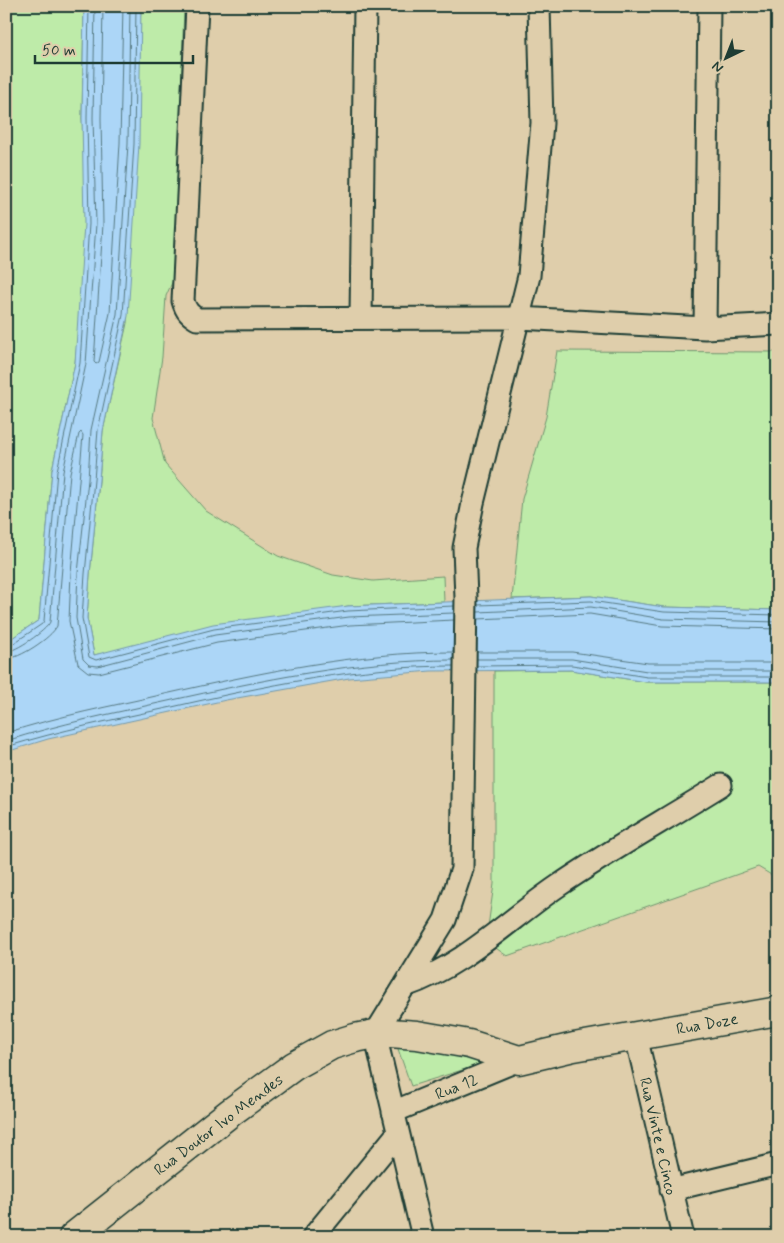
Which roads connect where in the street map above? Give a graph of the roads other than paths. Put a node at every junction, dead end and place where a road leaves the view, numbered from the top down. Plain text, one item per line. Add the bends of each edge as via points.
1 (196, 6) edge
2 (365, 6) edge
3 (539, 6) edge
4 (709, 6) edge
5 (360, 317) junction
6 (519, 318) junction
7 (778, 324) edge
8 (705, 328) junction
9 (721, 785) dead end
10 (405, 986) junction
11 (778, 1011) edge
12 (375, 1034) junction
13 (636, 1036) junction
14 (519, 1060) junction
15 (393, 1112) junction
16 (398, 1133) junction
17 (778, 1164) edge
18 (672, 1190) junction
19 (72, 1237) edge
20 (313, 1237) edge
21 (423, 1237) edge
22 (683, 1237) edge

1 - 5 street via 185,308 197,318
2 - 5 street
3 - 6 street via 542,122 529,276
4 - 8 street
5 - 6 street
6 - 8 street
6 - 10 street via 472,503 464,548 462,870 445,920
7 - 8 street
9 - 10 street via 581,870 445,968
10 - 12 street
11 - 13 street, Rua Doze
12 - 14 street, Rua Doutor Ivo Mendes via 450,1040
12 - 15 street
12 - 19 street, Rua Doutor Ivo Mendes via 332,1045 294,1066
13 - 14 street, Rua Doze
13 - 18 street, Rua Vinte e Cinco
14 - 15 street, Rua 12
15 - 16 street
16 - 20 street
16 - 21 street
17 - 18 street
18 - 22 street, Rua Vinte e Cinco

